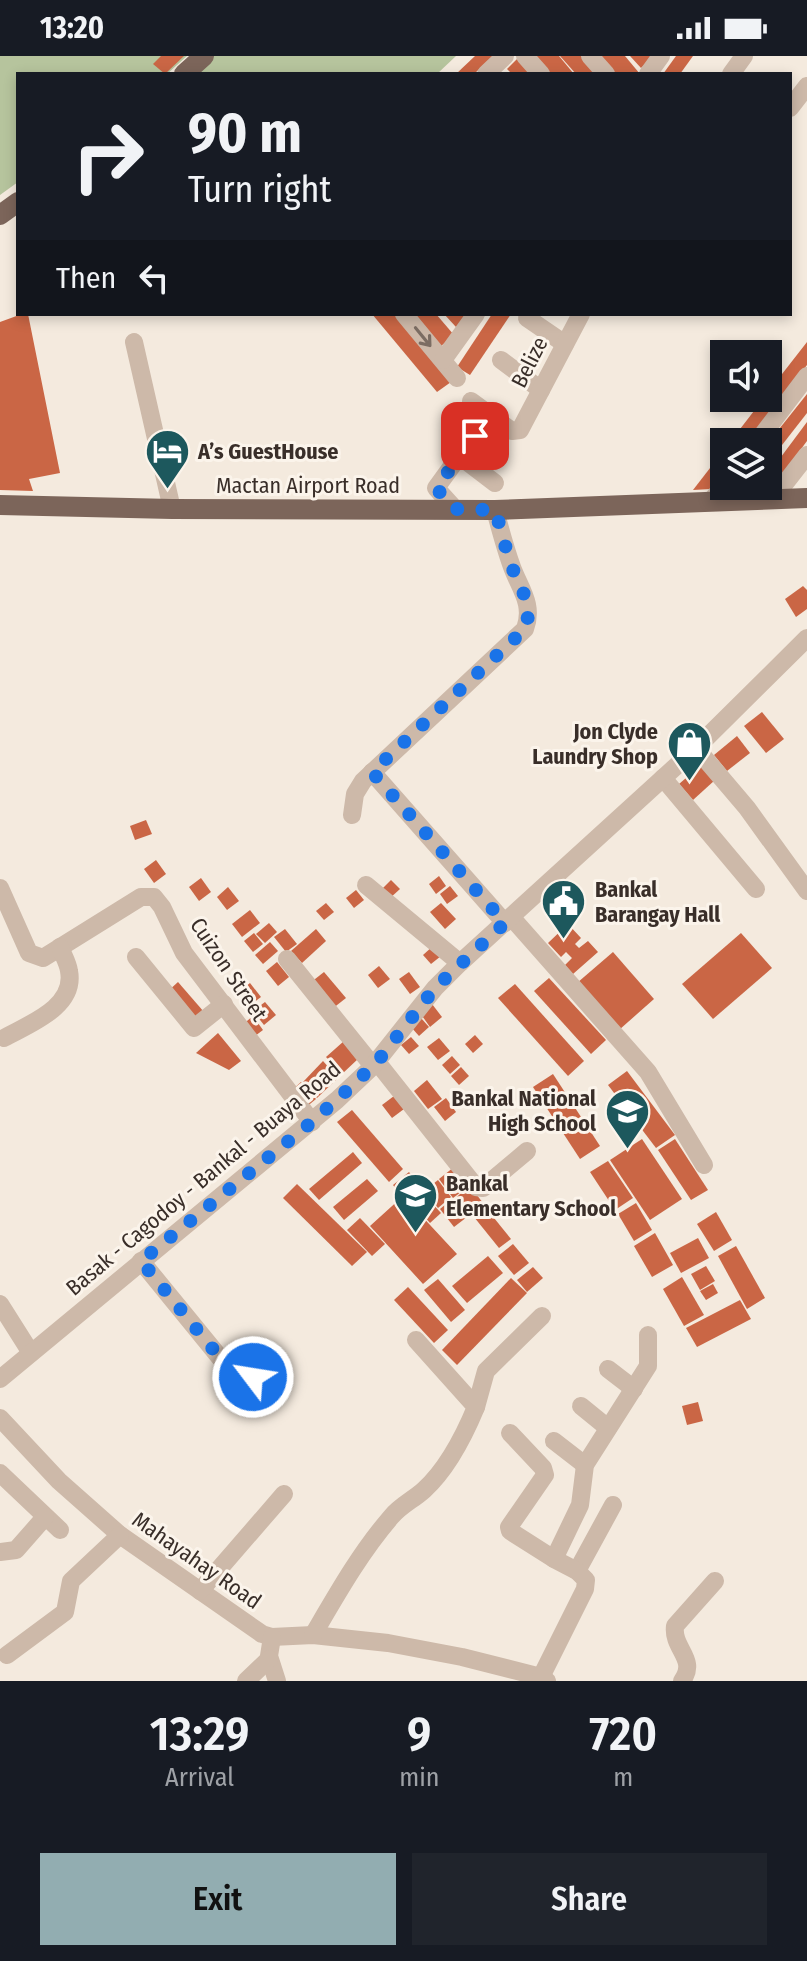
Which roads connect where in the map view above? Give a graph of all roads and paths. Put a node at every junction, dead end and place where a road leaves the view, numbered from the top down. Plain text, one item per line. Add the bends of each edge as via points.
1 (204, 56) edge
2 (505, 56) edge
3 (525, 56) edge
4 (590, 56) edge
5 (186, 72) edge
6 (488, 72) edge
7 (539, 72) edge
8 (604, 72) edge
9 (807, 86) edge
10 (792, 105) edge
11 (406, 316) edge
12 (473, 316) edge
13 (580, 316) edge
14 (527, 318) dead end
15 (134, 342) dead end
16 (565, 344) junction
17 (443, 360) junction
18 (501, 360) dead end
19 (807, 376) edge
20 (457, 378) dead end
21 (541, 390) junction
22 (471, 401) dead end
23 (489, 415) junction
24 (768, 428) edge
25 (807, 455) edge
26 (461, 457) junction
27 (495, 483) dead end
28 (782, 487) edge
29 (807, 498) edge
30 (782, 499) edge
31 (772, 500) edge
32 (711, 501) joint
33 (0, 505) edge
34 (172, 509) junction
35 (455, 509) junction
36 (495, 510) junction
37 (807, 638) edge
38 (696, 748) junction
39 (372, 772) junction
40 (663, 778) junction
41 (352, 815) dead end
42 (366, 885) dead end
43 (0, 888) edge
44 (756, 889) dead end
45 (807, 891) edge
46 (508, 921) junction
47 (60, 947) junction
48 (136, 957) dead end
49 (287, 959) dead end
50 (460, 963) junction
51 (224, 1004) junction
52 (4, 1038) dead end
53 (375, 1064) junction
54 (312, 1122) junction
55 (527, 1151) dead end
56 (704, 1165) dead end
57 (141, 1261) junction
58 (0, 1304) edge
59 (542, 1316) dead end
60 (648, 1335) dead end
61 (416, 1340) dead end
62 (31, 1353) junction
63 (608, 1369) dead end
64 (253, 1377) dead end
65 (0, 1379) edge
66 (634, 1389) junction
67 (581, 1406) dead end
68 (476, 1407) junction
69 (1, 1416) edge
70 (608, 1428) junction
71 (510, 1433) dead end
72 (554, 1441) dead end
73 (585, 1465) junction
74 (0, 1473) edge
75 (284, 1494) dead end
76 (613, 1505) dead end
77 (120, 1535) junction
78 (0, 1552) edge
79 (554, 1559) junction
80 (577, 1571) junction
81 (715, 1581) dead end
82 (200, 1591) junction
83 (313, 1635) junction
84 (272, 1637) junction
85 (7, 1655) dead end
86 (269, 1659) junction
87 (544, 1679) edge
88 (246, 1681) edge
89 (277, 1681) edge
90 (682, 1681) edge

1 - 5 main road
2 - 6 street
3 - 7 street
4 - 8 street
9 - 10 street
11 -> 17 street
12 - 17 street
13 - 16 street, Belize
14 - 16 street
15 - 34 street
16 - 21 street, Belize
17 - 20 street
18 - 21 street
19 - 24 street
21 - 23 street, Belize via 520,430 512,431
22 - 23 street
23 - 26 street
25 - 28 street
26 - 27 street
26 - 35 street via 436,488
29 - 30 main road, Mactan Airport Road
31 - 32 main road, Mactan Airport Road
32 - 36 main road, Mactan Airport Road
33 - 34 main road, Mactan Airport Road
34 - 35 main road, Mactan Airport Road
35 - 36 main road, Mactan Airport Road
36 - 39 street via 526,595 525,629
37 - 38 street, Basak - Cagodoy - Bankal - Buaya Road
38 - 40 street, Basak - Cagodoy - Bankal - Buaya Road
38 - 45 street
39 - 41 street via 355,794
39 - 46 street
40 - 44 street
40 - 46 street, Basak - Cagodoy - Bankal - Buaya Road
42 - 50 street
43 - 47 street, Cuizon Street via 29,953 43,958
46 - 50 street, Basak - Cagodoy - Bankal - Buaya Road
46 - 56 street via 648,1072
47 - 51 street, Cuizon Street via 141,897 154,897 184,953
47 - 52 street via 69,970 66,994 50,1012
48 - 51 street via 194,1028
49 - 53 street
50 - 53 street, Basak - Cagodoy - Bankal - Buaya Road
51 - 54 street, Cuizon Street
53 - 54 street, Basak - Cagodoy - Bankal - Buaya Road
53 - 55 street via 476,1187 483,1188
54 - 57 street, Basak - Cagodoy - Bankal - Buaya Road
57 - 62 street, Basak - Cagodoy - Bankal - Buaya Road
57 - 64 street via 221,1359
58 - 62 street
59 - 68 street via 486,1371
60 - 66 street via 650,1360
61 - 68 street
62 - 65 street, Basak - Cagodoy - Bankal - Buaya Road
63 - 66 street
66 - 70 street
67 - 70 street
68 - 83 street via 432,1482 406,1501 360,1556
69 - 77 street, Mahayahay Road via 59,1481
70 - 73 street
71 - 79 street via 545,1475 510,1531
72 - 73 street
73 - 79 street via 580,1505
74 - 78 street via 52,1523 16,1550
75 - 82 street
76 - 80 street
77 - 82 street, Mahayahay Road
77 - 85 street via 71,1581 65,1612
79 - 80 street
80 - 87 street via 586,1580 585,1589
81 - 90 street via 675,1626 674,1636 688,1665
82 - 84 street, Mahayahay Road
83 - 84 street, Mahayahay Road
83 - 87 street, Mahayahay Road via 418,1649
84 - 86 street
86 - 88 street
86 - 89 street

